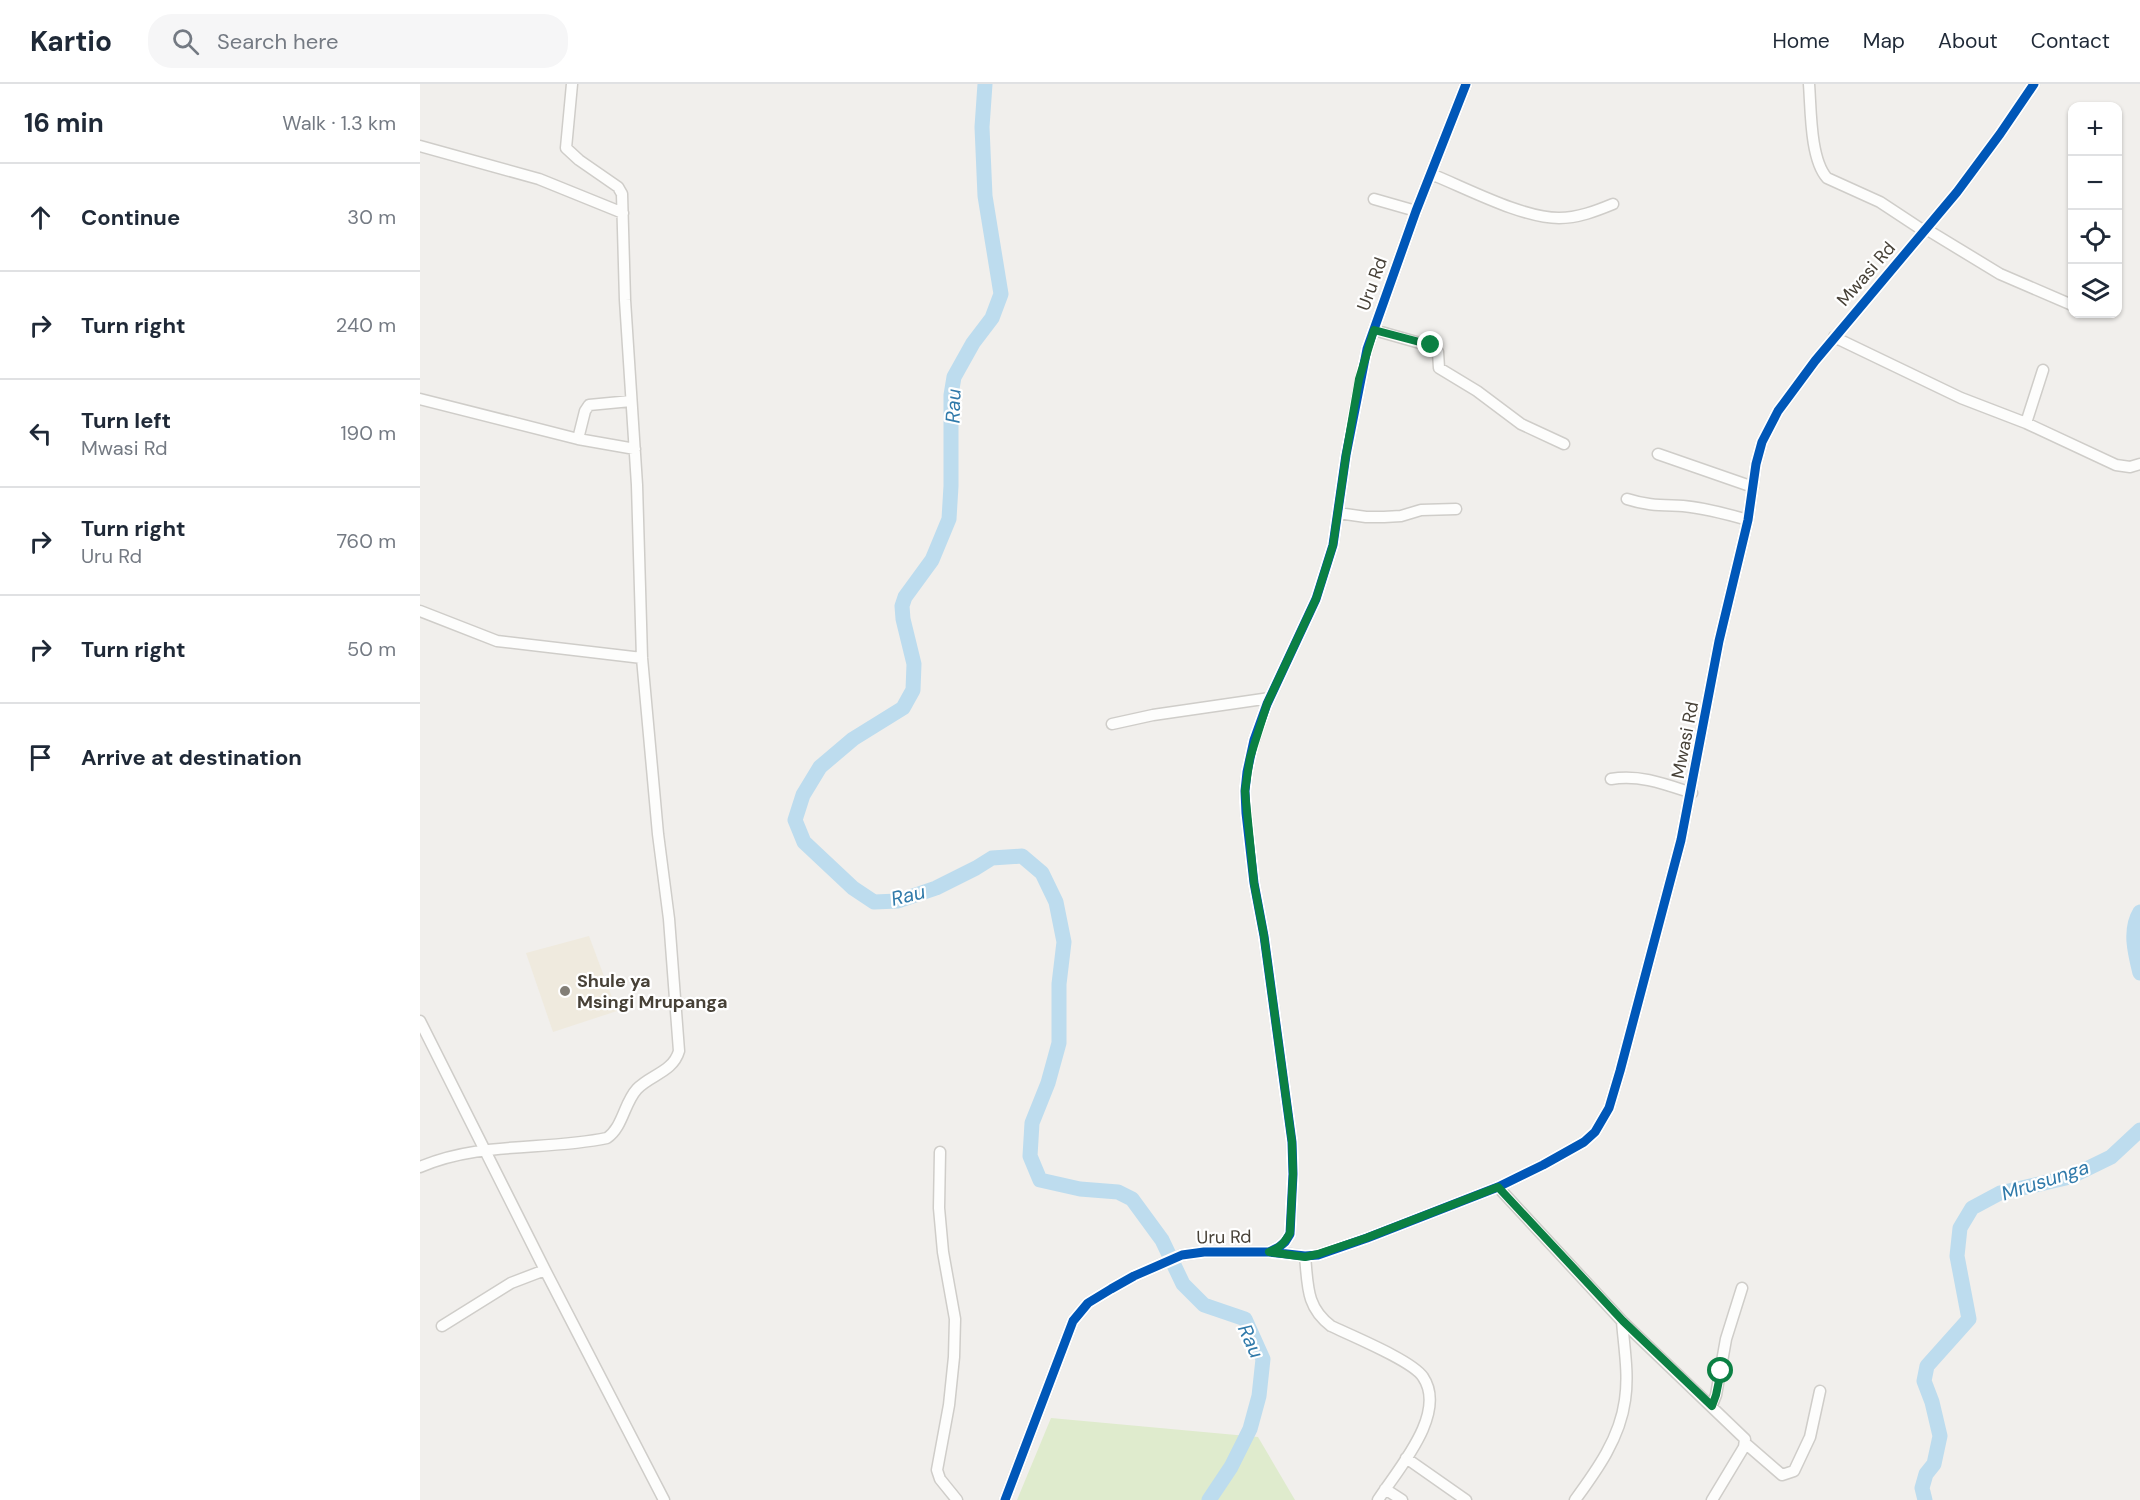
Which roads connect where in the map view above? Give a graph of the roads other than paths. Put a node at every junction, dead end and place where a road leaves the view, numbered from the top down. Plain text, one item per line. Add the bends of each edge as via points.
1 (572, 84) edge
2 (1466, 84) edge
3 (1809, 84) edge
4 (2034, 84) edge
5 (420, 146) edge
6 (1431, 174) junction
7 (1374, 199) dead end
8 (1613, 204) dead end
9 (1416, 212) junction
10 (623, 213) junction
11 (1925, 230) junction
12 (2068, 303) edge
13 (1374, 330) junction
14 (1834, 337) junction
15 (2043, 370) dead end
16 (420, 399) edge
17 (631, 401) junction
18 (2025, 423) junction
19 (578, 439) junction
20 (1564, 444) dead end
21 (635, 449) junction
22 (1658, 454) dead end
23 (2140, 464) edge
24 (1753, 487) junction
25 (1627, 499) dead end
26 (1456, 509) dead end
27 (1338, 513) junction
28 (1748, 520) junction
29 (420, 611) edge
30 (642, 658) junction
31 (1270, 698) junction
32 (1112, 724) dead end
33 (1611, 779) dead end
34 (1692, 793) junction
35 (421, 1025) edge
36 (485, 1149) junction
37 (940, 1152) dead end
38 (420, 1167) edge
39 (1498, 1187) junction
40 (1269, 1252) junction
41 (1305, 1257) junction
42 (545, 1270) junction
43 (1742, 1288) dead end
44 (1623, 1321) junction
45 (442, 1326) dead end
46 (1820, 1391) dead end
47 (1712, 1406) junction
48 (1744, 1443) junction
49 (1407, 1458) junction
50 (1385, 1489) junction
51 (664, 1500) edge
52 (957, 1500) edge
53 (1005, 1500) edge
54 (1378, 1500) edge
55 (1402, 1500) edge
56 (1466, 1500) edge
57 (1575, 1500) edge
58 (1712, 1500) edge

1 - 10 street via 566,148 618,188
2 - 6 street, Uru Rd
3 - 11 street via 1821,171 1827,178
4 - 11 street, Mwasi Rd
5 - 10 street via 539,179
6 - 8 street via 1546,217 1572,217
6 - 9 street, Uru Rd
7 - 9 street
9 - 13 street, Uru Rd
10 - 17 street
11 - 12 street via 2000,274
11 - 14 street, Mwasi Rd
13 - 20 street via 1434,347 1439,368 1515,420
13 - 27 street, Uru Rd via 1359,379
14 - 18 street via 1961,398
14 - 24 street, Mwasi Rd via 1770,423
15 - 18 street
16 - 19 street
17 - 19 street via 589,405
17 - 21 street
18 - 23 street via 2116,465
19 - 21 street
21 - 30 street
22 - 24 street
24 - 28 street, Mwasi Rd
25 - 28 street
26 - 27 street via 1366,518
27 - 31 street, Uru Rd via 1333,545 1316,599
28 - 34 street, Mwasi Rd via 1719,641
29 - 30 street via 497,641
30 - 36 street via 679,1051 661,1073 635,1091 617,1128 607,1138
31 - 32 street
31 - 40 street, Uru Rd via 1252,749 1245,791 1254,883 1292,1142 1290,1233 1285,1242
33 - 34 street via 1640,778
34 - 39 street, Mwasi Rd via 1609,1108 1584,1142
35 - 36 street
36 - 38 street
36 - 42 street
37 - 52 street via 939,1208 955,1318 950,1405 937,1470
39 - 41 street, Mwasi Rd
39 - 44 street
40 - 41 street, Mwasi Rd
40 - 53 street, Uru Rd via 1182,1255 1134,1275 1088,1303 1073,1321
41 - 49 street via 1307,1284 1320,1318 1423,1376 1429,1390 1427,1420
42 - 45 street via 511,1283
42 - 51 street
43 - 47 street
44 - 47 street
44 - 57 street via 1627,1374 1622,1416 1604,1458
46 - 48 street via 1810,1437 1794,1471 1782,1475
47 - 48 street via 1741,1434
48 - 58 street
49 - 50 street
49 - 56 street
50 - 54 street
50 - 55 street

